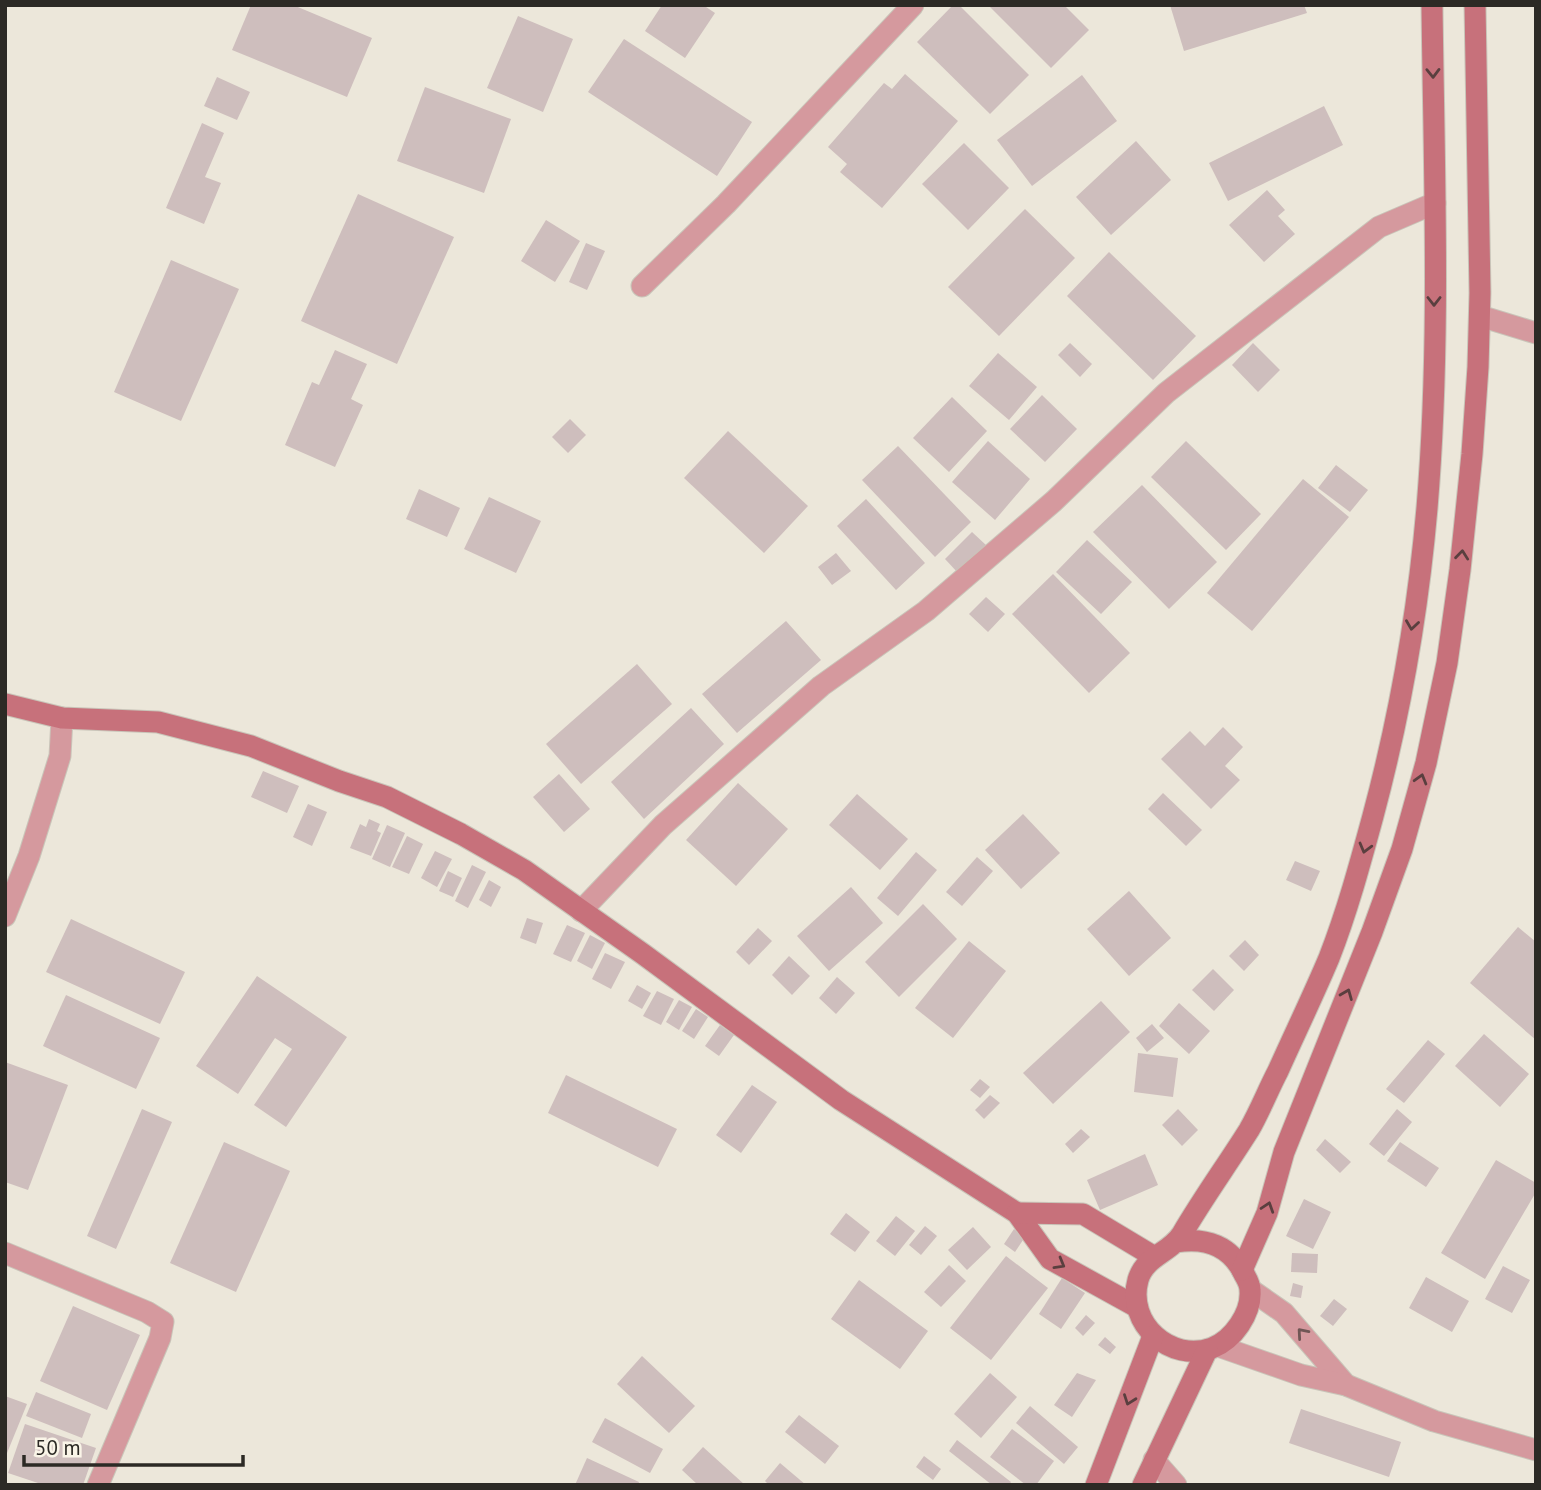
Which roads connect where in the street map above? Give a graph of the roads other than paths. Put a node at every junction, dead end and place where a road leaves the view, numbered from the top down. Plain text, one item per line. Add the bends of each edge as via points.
1 (913, 5) edge
2 (1432, 5) edge
3 (1475, 5) edge
4 (1435, 204) junction
5 (642, 286) dead end
6 (1480, 316) junction
7 (1536, 333) edge
8 (5, 704) edge
9 (62, 718) junction
10 (580, 911) junction
11 (5, 916) edge
12 (1017, 1213) junction
13 (1176, 1242) junction
14 (5, 1253) edge
15 (1153, 1256) junction
16 (1246, 1280) junction
17 (1137, 1307) junction
18 (1153, 1336) junction
19 (1212, 1348) junction
20 (1346, 1385) junction
21 (1536, 1450) edge
22 (1154, 1460) junction
23 (98, 1485) edge
24 (1096, 1485) edge
25 (1143, 1485) edge
26 (1176, 1485) edge

1 - 5 street via 726,204
2 -> 4 main road
3 - 6 main road
4 - 10 street via 1378,227 1166,393 1044,510 926,611 821,685 663,825
4 -> 13 main road via 1427,508 1405,676 1384,772 1358,873 1329,957 1251,1127
6 - 7 street
16 -> 6 main road via 1284,1152 1402,849 1426,763 1460,570
8 - 9 main road
9 - 10 main road via 158,722 251,746 387,797 461,834 524,870
9 - 11 street via 60,756
10 - 12 main road via 841,1100
12 - 15 main road via 1083,1214
12 -> 17 main road via 1050,1259
13 - 15 main road
13 - 16 main road via 1205,1241 1218,1246 1233,1256
14 - 23 street via 163,1322
15 - 17 main road via 1138,1278
16 - 19 main road via 1246,1313 1240,1326
20 -> 16 street via 1284,1312
17 - 18 main road
18 - 19 main road via 1187,1352
18 -> 24 main road
19 - 20 street
19 - 22 main road
20 - 21 street via 1434,1421
22 - 25 main road
22 - 26 street

